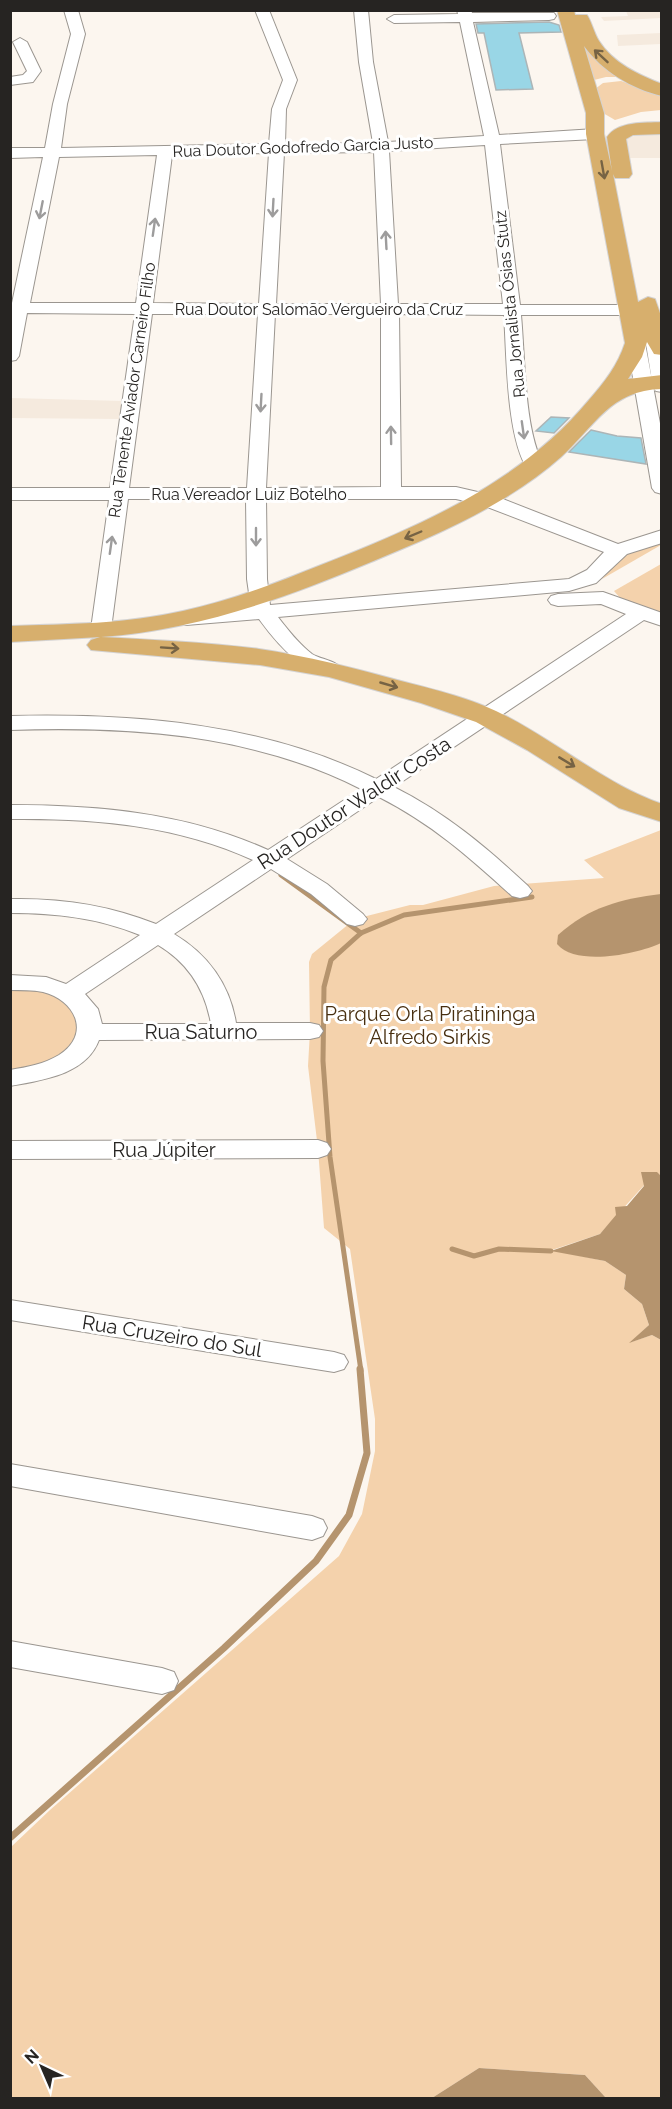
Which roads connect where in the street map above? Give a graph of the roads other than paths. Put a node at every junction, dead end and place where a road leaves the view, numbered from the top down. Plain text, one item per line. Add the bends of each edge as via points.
1 (71, 10) edge
2 (262, 10) edge
3 (361, 10) edge
4 (464, 14) edge
5 (565, 14) edge
6 (394, 19) dead end
7 (20, 42) dead end
8 (638, 78) junction
9 (10, 81) edge
10 (589, 90) junction
11 (662, 91) edge
12 (595, 113) junction
13 (660, 128) edge
14 (634, 129) junction
15 (595, 134) junction
16 (492, 139) junction
17 (381, 147) junction
18 (276, 150) junction
19 (165, 152) junction
20 (10, 153) edge
21 (52, 153) junction
22 (638, 254) dead end
23 (645, 287) dead end
24 (16, 308) edge
25 (143, 308) junction
26 (267, 308) junction
27 (390, 309) junction
28 (512, 309) junction
29 (628, 310) junction
30 (656, 310) edge
31 (650, 343) edge
32 (10, 356) edge
33 (657, 383) edge
34 (600, 402) junction
35 (535, 466) junction
36 (662, 488) edge
37 (10, 494) edge
38 (118, 494) junction
39 (391, 494) junction
40 (256, 495) junction
41 (488, 500) junction
42 (662, 536) edge
43 (619, 551) junction
44 (265, 610) junction
45 (639, 614) junction
46 (662, 620) edge
47 (10, 634) edge
48 (107, 636) junction
49 (10, 648) edge
50 (332, 670) junction
51 (485, 716) junction
52 (10, 723) edge
53 (378, 787) junction
54 (10, 812) edge
55 (662, 814) edge
56 (269, 858) junction
57 (520, 891) dead end
58 (10, 906) edge
59 (355, 919) dead end
60 (156, 934) junction
61 (11, 982) edge
62 (69, 993) junction
63 (310, 1031) dead end
64 (91, 1032) junction
65 (225, 1032) junction
66 (10, 1078) edge
67 (318, 1149) dead end
68 (10, 1150) edge
69 (10, 1310) edge
70 (334, 1362) dead end
71 (10, 1475) edge
72 (312, 1528) dead end
73 (10, 1654) edge
74 (162, 1681) dead end

1 - 21 street via 78,34
2 - 18 street via 290,80 279,109
3 - 17 street
4 - 5 street
4 - 6 street
4 - 16 street, Rua Jornalista Ósias Stutz
8 -> 5 main road via 608,62
5 - 10 main road
7 - 9 street via 34,71 28,80
8 - 10 main road via 607,80
8 - 11 main road
10 - 12 main road
12 - 14 main road via 608,122
12 - 15 main road
13 - 14 main road
14 - 22 main road via 615,141
15 - 16 street, Rua Doutor Godofredo Garcia Justo
15 -> 29 main road
16 - 17 street, Rua Doutor Godofredo Garcia Justo
16 - 28 street, Rua Jornalista Ósias Stutz
17 - 18 street, Rua Doutor Godofredo Garcia Justo
27 -> 17 street
18 - 19 street, Rua Doutor Godofredo Garcia Justo
18 -> 26 street
19 - 21 street, Rua Doutor Godofredo Garcia Justo
25 -> 19 street, Rua Tenente Aviador Carneiro Filho
20 - 21 street, Rua Doutor Godofredo Garcia Justo
21 -> 24 street
23 - 30 main road
24 - 25 street, Rua Doutor Salomão Vergueiro da Cruz
24 - 32 street
25 - 26 street, Rua Doutor Salomão Vergueiro da Cruz
25 - 38 street, Rua Tenente Aviador Carneiro Filho
26 - 27 street, Rua Doutor Salomão Vergueiro da Cruz
26 -> 40 street
27 - 28 street, Rua Doutor Salomão Vergueiro da Cruz
39 -> 27 street
28 - 29 street, Rua Doutor Salomão Vergueiro da Cruz
28 -> 35 street, Rua Jornalista Ósias Stutz via 522,428 527,452
29 - 31 main road
30 - 31 main road
31 - 33 street
31 - 34 main road
33 - 34 main road via 618,389
33 - 36 street
34 - 35 main road
35 - 41 main road
37 - 38 street, Rua Vereador Luiz Botelho
38 - 40 street, Rua Vereador Luiz Botelho
48 -> 38 street, Rua Tenente Aviador Carneiro Filho via 104,603
39 - 40 street, Rua Vereador Luiz Botelho
39 - 41 street, Rua Vereador Luiz Botelho via 456,493
40 -> 44 street
41 - 43 street, Rua Vereador Luiz Botelho
41 -> 44 main road
42 - 43 street
43 - 44 street via 595,576 569,585
44 - 45 street via 584,597 608,599
44 - 48 main road via 180,620
44 - 50 street via 287,642 306,659
45 - 46 street
45 - 51 street, Rua Doutor Waldir Costa
47 - 48 main road
48 - 49 main road
48 -> 50 main road
50 -> 51 main road
51 - 53 street, Rua Doutor Waldir Costa
51 -> 55 main road via 629,802
52 - 53 street via 128,724 228,738 319,763
53 - 56 street, Rua Doutor Waldir Costa
53 - 57 street via 437,819 471,843
54 - 56 street via 81,812 160,822 232,842
56 - 59 street via 323,891
56 - 60 street, Rua Doutor Waldir Costa
58 - 60 street via 91,911
60 - 62 street, Rua Doutor Waldir Costa
60 - 65 street via 203,971 220,1002
61 - 62 street via 42,984
62 - 64 street via 89,1013
63 - 65 street, Rua Saturno
64 - 65 street, Rua Saturno
64 - 66 street via 79,1053 64,1064 33,1076
67 - 68 street, Rua Júpiter
69 - 70 street, Rua Cruzeiro do Sul
71 - 72 street
73 - 74 street

